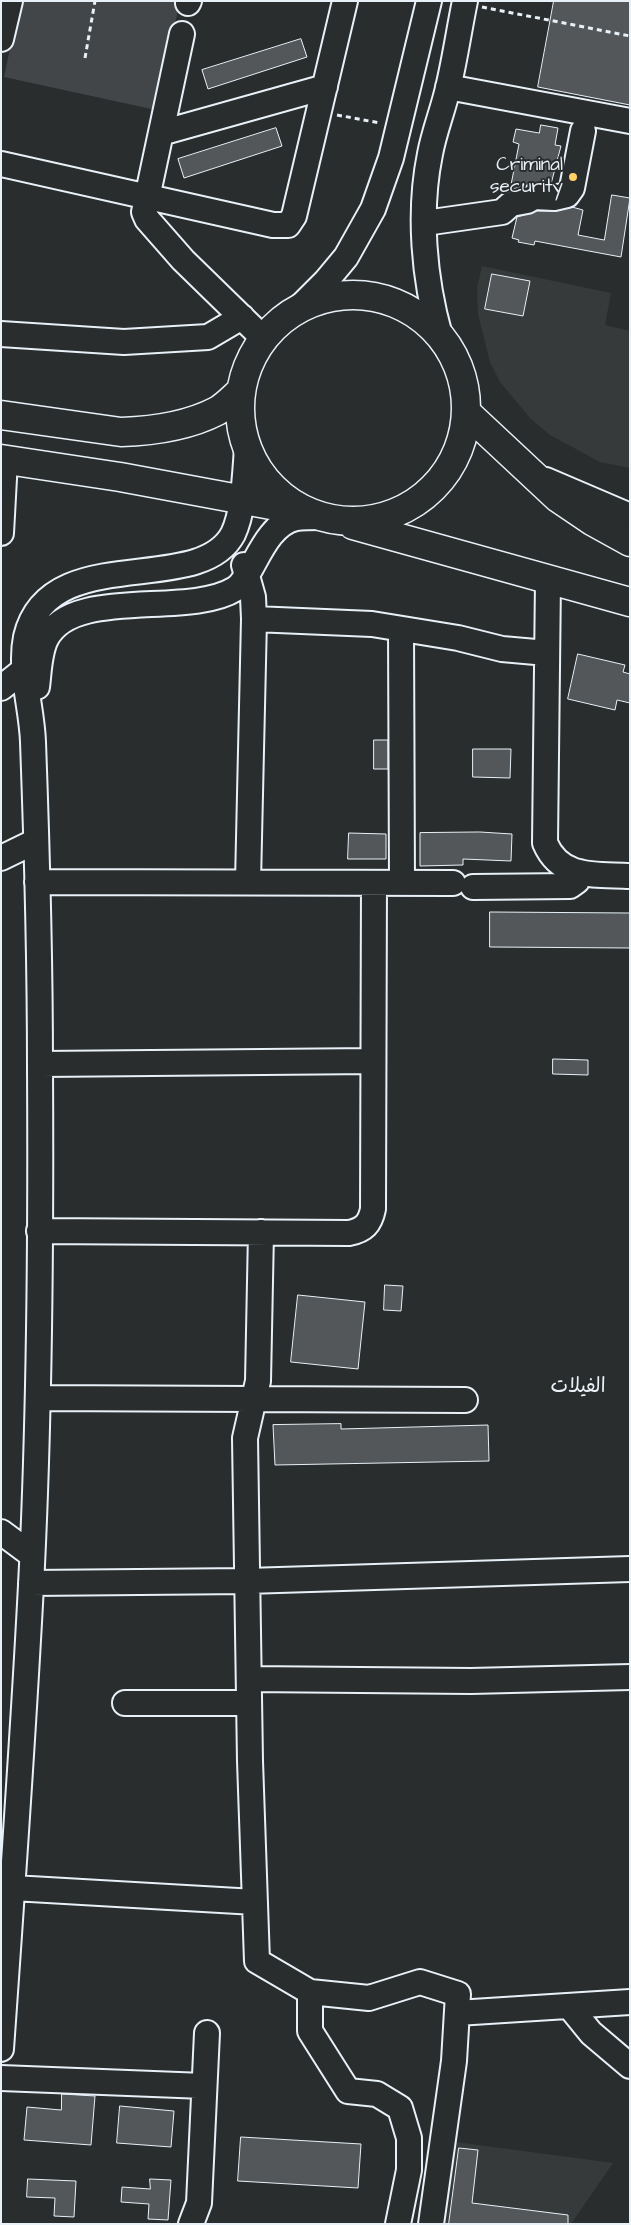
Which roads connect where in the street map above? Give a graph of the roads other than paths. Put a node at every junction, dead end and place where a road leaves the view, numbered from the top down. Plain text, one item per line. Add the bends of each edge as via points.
1 (10, 1) edge
2 (345, 1) edge
3 (429, 1) edge
4 (464, 3) edge
5 (182, 34) dead end
6 (1, 39) edge
7 (325, 87) junction
8 (448, 87) junction
9 (630, 121) edge
10 (583, 131) dead end
11 (161, 133) junction
12 (1, 164) edge
13 (147, 198) junction
14 (425, 223) junction
15 (297, 310) junction
16 (242, 317) junction
17 (1, 334) edge
18 (440, 336) junction
19 (264, 338) junction
20 (241, 391) junction
21 (467, 413) junction
22 (1, 415) edge
23 (247, 448) junction
24 (3, 459) edge
25 (532, 474) junction
26 (242, 498) junction
27 (322, 516) junction
28 (630, 516) edge
29 (1, 533) edge
30 (234, 533) junction
31 (630, 542) edge
32 (247, 574) junction
33 (548, 580) junction
34 (630, 602) edge
35 (254, 619) junction
36 (401, 629) junction
37 (547, 653) junction
38 (25, 669) junction
39 (1, 688) edge
40 (32, 724) junction
41 (36, 841) junction
42 (1, 858) edge
43 (579, 872) junction
44 (630, 876) edge
45 (38, 882) junction
46 (248, 882) junction
47 (374, 883) junction
48 (402, 883) junction
49 (373, 1061) junction
50 (40, 1064) junction
51 (39, 1231) junction
52 (261, 1232) junction
53 (38, 1398) junction
54 (254, 1400) junction
55 (465, 1400) dead end
56 (1, 1532) edge
57 (32, 1555) junction
58 (630, 1569) edge
59 (247, 1581) junction
60 (31, 1582) junction
61 (630, 1677) edge
62 (249, 1679) junction
63 (125, 1703) dead end
64 (249, 1703) junction
65 (13, 1888) junction
66 (255, 1902) junction
67 (4, 1961) edge
68 (310, 1992) junction
69 (630, 2002) edge
70 (569, 2006) junction
71 (457, 2013) junction
72 (207, 2033) dead end
73 (1, 2049) edge
74 (630, 2066) edge
75 (1, 2078) edge
76 (204, 2086) junction
77 (191, 2224) edge
78 (398, 2224) edge
79 (430, 2224) edge

1 - 6 street
2 - 7 street
3 - 15 street via 399,126 373,209 346,256
4 - 8 street
5 - 11 street
7 - 11 street
7 - 13 street via 294,216 288,225 273,225
8 - 9 street
8 - 14 street via 430,154
10 - 14 street via 572,188 567,195 534,197 511,204 502,212
11 - 13 street
12 - 13 street
13 - 16 street via 144,212 147,220
14 - 18 street via 432,309
15 - 18 main road via 326,298 374,297 417,315
15 - 19 main road
16 - 17 street via 208,336 124,342
16 - 19 street
18 - 21 main road via 461,372
19 - 20 main road via 250,363
20 - 22 main road via 218,410 199,418 141,431 121,432
20 - 23 main road via 240,420
21 - 25 main road
21 - 27 main road via 455,459 425,496 382,517 358,521
23 - 26 street
23 - 27 main road via 270,485 288,501
24 - 26 main road
24 - 29 street
25 - 28 street
25 - 31 main road via 558,498
26 - 27 main road
26 - 30 street
27 - 32 street via 294,518 284,523 267,540
27 - 33 main road
30 - 32 street
30 - 38 street via 217,552 205,558 88,580 55,594 30,625 25,644
32 - 35 street
32 - 40 street via 237,588 224,594 86,610 62,620 43,647
33 - 34 main road
33 - 37 street
35 - 36 street via 372,624
35 - 46 street
36 - 37 street via 502,649
36 - 48 street
37 - 43 street via 545,843 558,863
38 - 39 street
38 - 40 street
40 - 41 street
41 - 42 street
41 - 45 street
43 - 44 street
43 - 48 street via 577,881 570,886
45 - 46 street
45 - 50 street
46 - 47 street
47 - 48 street
47 - 49 street
49 - 50 street
49 - 52 street via 371,1219 359,1231 349,1233
50 - 51 street
51 - 52 street
51 - 53 street
52 - 54 street via 258,1381
53 - 54 street
53 - 57 street
54 - 55 street
54 - 59 street via 245,1438
56 - 57 street
57 - 60 street
58 - 59 street
59 - 60 street
59 - 62 street
60 - 65 street
61 - 62 street via 471,1682
62 - 64 street
63 - 64 street
64 - 66 street
65 - 66 street
65 - 67 street
66 - 68 street via 256,1961
67 - 73 street
68 - 71 street via 369,1998 420,1982 458,1994
68 - 78 street via 310,2031 348,2091 377,2094 400,2108 409,2138 409,2170
69 - 70 street
70 - 71 street
70 - 74 street via 591,2033
71 - 79 street via 454,2061
72 - 76 street
75 - 76 street
76 - 77 street via 199,2203

